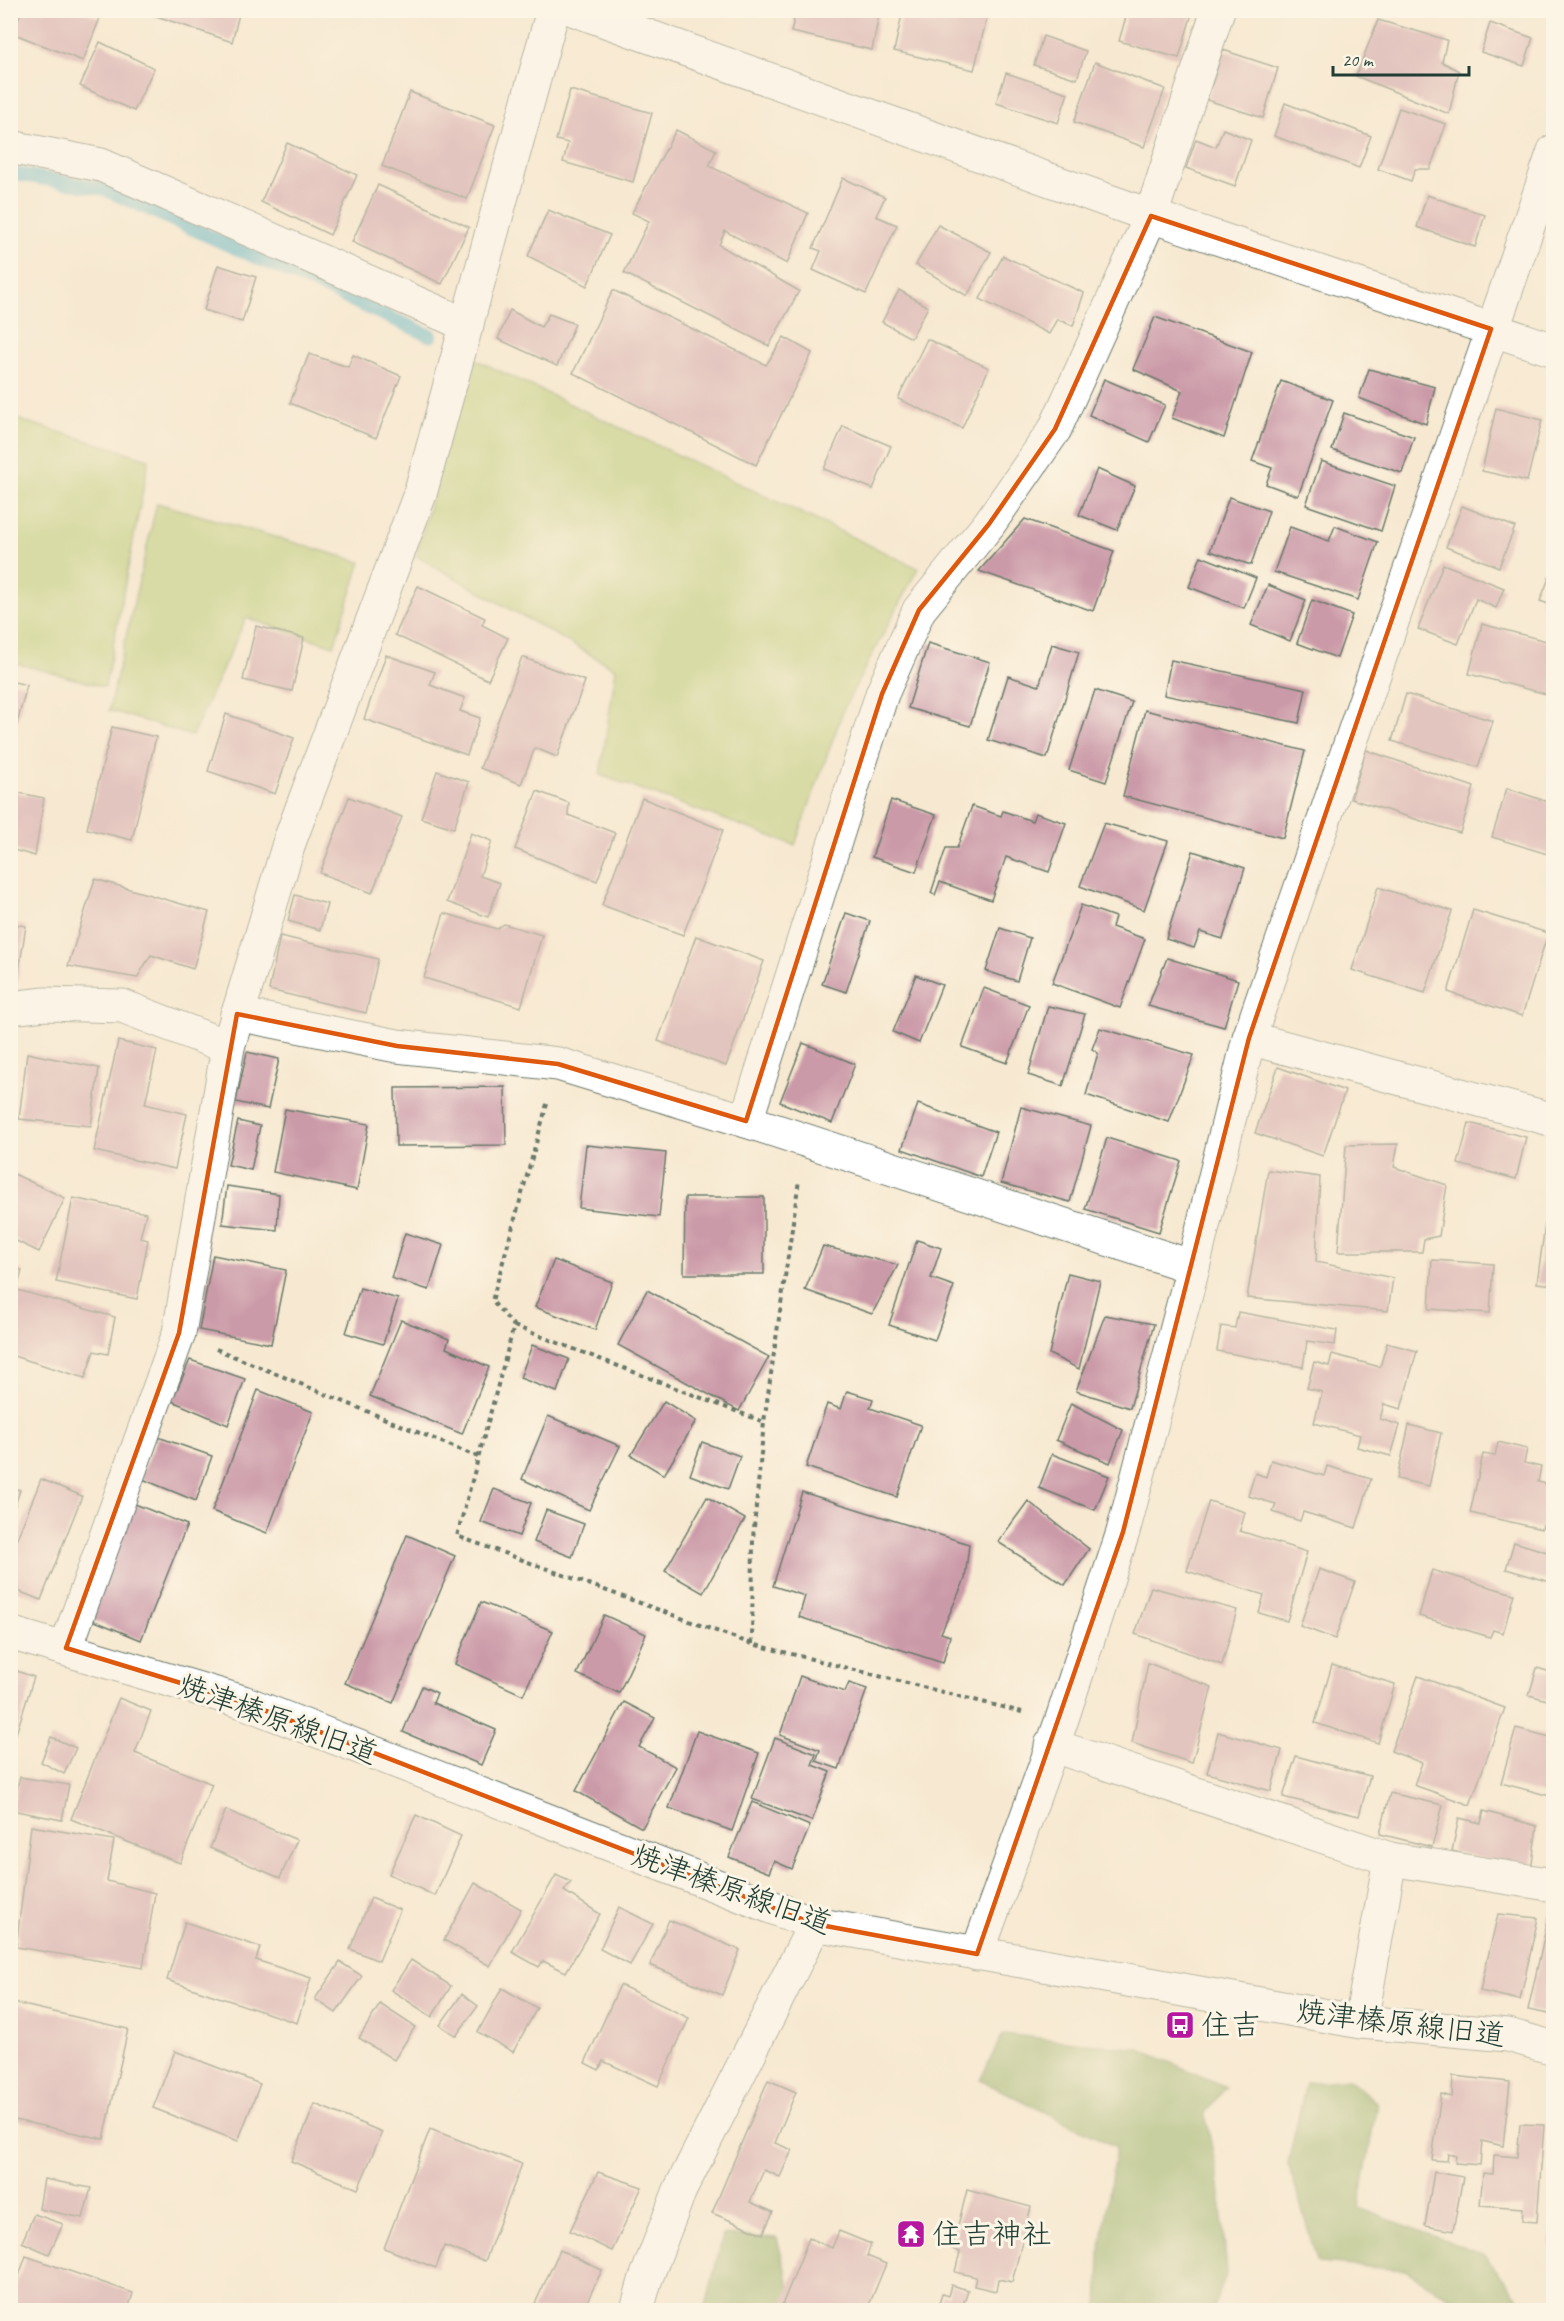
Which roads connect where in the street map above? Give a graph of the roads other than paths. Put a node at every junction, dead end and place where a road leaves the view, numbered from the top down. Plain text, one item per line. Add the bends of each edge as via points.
1 (552, 10) edge
2 (574, 10) edge
3 (1218, 10) edge
4 (10, 147) edge
5 (1554, 151) edge
6 (1151, 216) junction
7 (466, 325) junction
8 (1491, 329) junction
9 (1554, 350) edge
10 (10, 1008) edge
11 (237, 1014) junction
12 (1249, 1038) junction
13 (228, 1047) junction
14 (1554, 1120) edge
15 (746, 1121) junction
16 (1193, 1267) junction
17 (10, 1633) edge
18 (66, 1648) junction
19 (1056, 1733) junction
20 (1390, 1859) junction
21 (1554, 1885) edge
22 (815, 1924) junction
23 (977, 1954) junction
24 (1361, 2022) junction
25 (1554, 2048) edge
26 (637, 2310) edge

1 - 7 street
2 - 6 street
3 - 6 street
4 - 7 street via 100,165
5 - 8 street
6 - 8 street
6 - 15 street via 1055,429 989,524 919,610 882,694
7 - 11 street via 420,494 290,840
8 - 9 street
8 - 12 street
10 - 13 street via 45,1004 122,1006
11 - 13 street
11 - 15 street via 397,1046 558,1064
12 - 14 street
12 - 16 street
13 - 18 street via 179,1333
15 - 16 street
16 - 19 street via 1123,1532
17 - 18 street, 焼津榛原線旧道
18 - 22 street, 焼津榛原線旧道 via 243,1702
19 - 20 street
19 - 23 street
20 - 21 street
20 - 24 street
22 - 23 street, 焼津榛原線旧道
22 - 26 street via 680,2190
23 - 24 street, 焼津榛原線旧道
24 - 25 street, 焼津榛原線旧道 via 1508,2035

